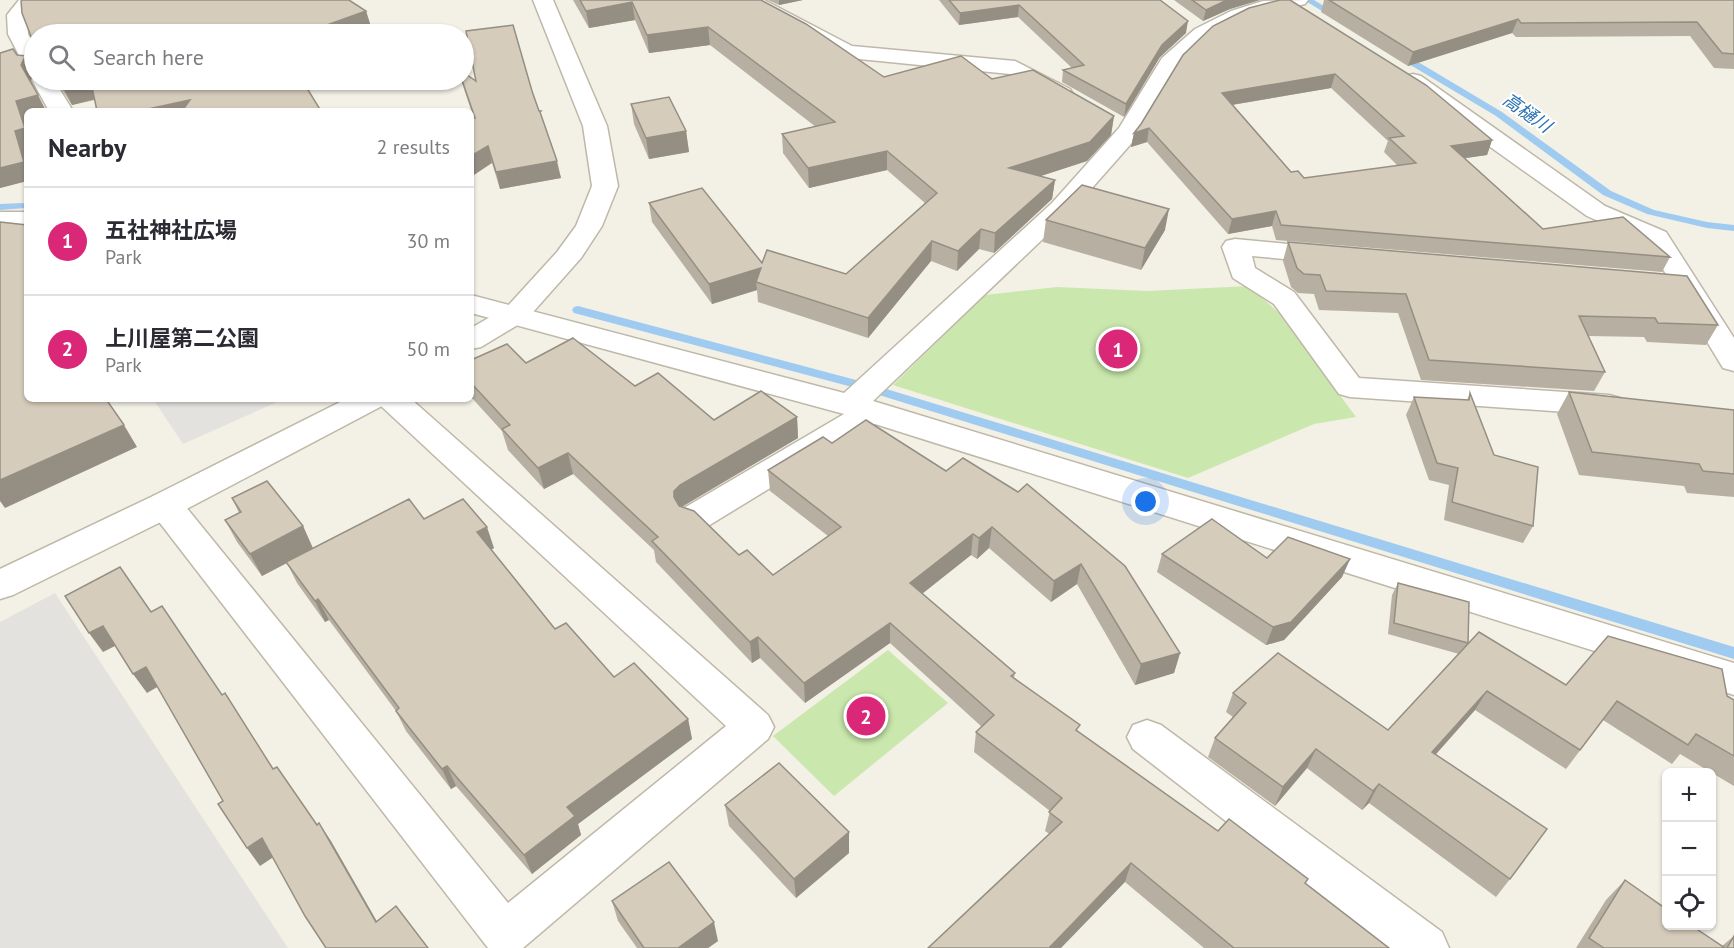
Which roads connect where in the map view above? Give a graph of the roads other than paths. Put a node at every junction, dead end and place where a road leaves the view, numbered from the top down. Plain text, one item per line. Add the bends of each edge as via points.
1 (30, 0) edge
2 (543, 0) edge
3 (749, 0) edge
4 (1294, 1) edge
5 (1184, 20) edge
6 (1317, 20) edge
7 (1202, 33) junction
8 (24, 45) edge
9 (1396, 69) edge
10 (49, 90) edge
11 (1077, 103) edge
12 (59, 108) edge
13 (0, 220) edge
14 (24, 220) edge
15 (1353, 256) edge
16 (1648, 282) edge
17 (1684, 285) junction
18 (474, 305) edge
19 (516, 314) junction
20 (474, 338) edge
21 (1734, 361) edge
22 (365, 402) edge
23 (395, 402) edge
24 (1641, 407) edge
25 (861, 409) junction
26 (165, 505) junction
27 (696, 517) edge
28 (0, 585) edge
29 (1734, 679) edge
30 (1147, 736) dead end
31 (1426, 948) edge

1 - 8 street via 17,15 18,34
2 - 19 street via 595,126 605,186 589,226 567,258
3 - 11 street via 847,52 1015,68
4 - 6 street
4 - 7 street via 1238,15
5 - 7 street
7 - 25 street via 1170,63 1119,126 1061,208
9 - 17 street via 1596,211 1657,238
10 - 12 street
13 - 14 street
15 - 24 street via 1235,247 1243,272 1284,298 1350,387
16 - 17 street
17 - 21 street
18 - 19 street
19 - 20 street
19 - 25 street
22 - 26 street
23 - 26 street via 753,727 504,934
25 - 27 street
25 - 29 street
26 - 28 street
30 - 31 street

